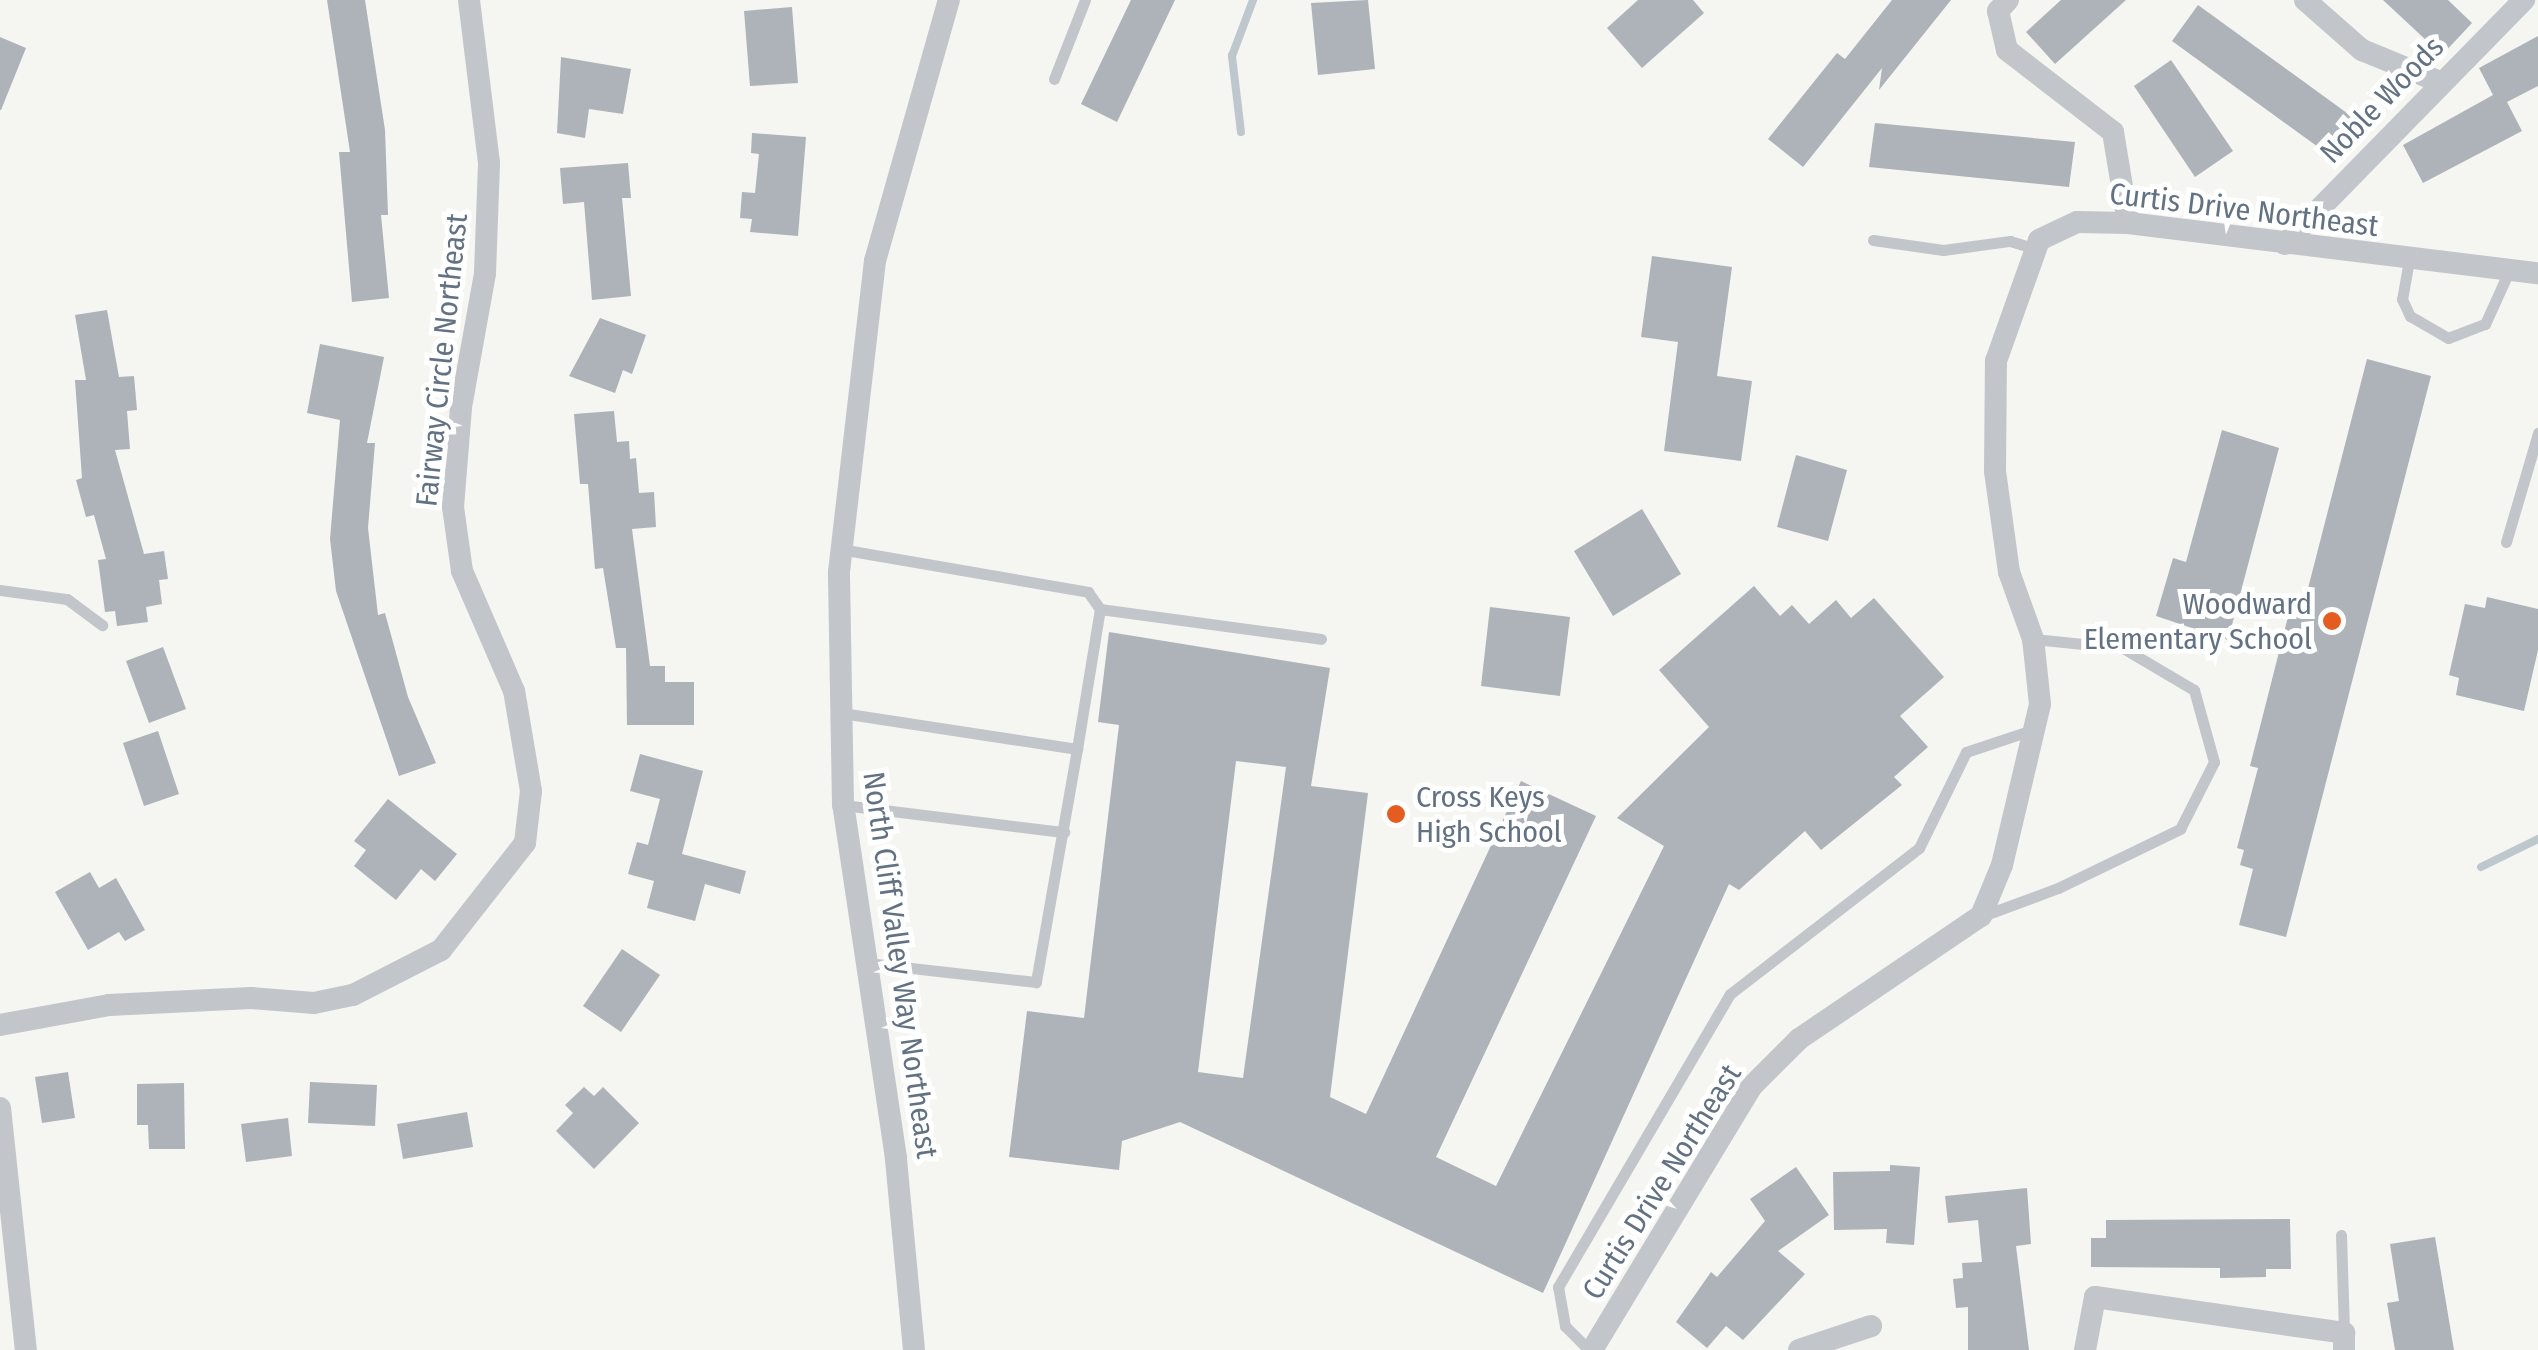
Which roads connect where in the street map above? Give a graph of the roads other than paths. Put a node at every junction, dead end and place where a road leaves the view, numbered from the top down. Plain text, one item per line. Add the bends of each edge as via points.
1 (469, 0) edge
2 (949, 0) edge
3 (1085, 0) edge
4 (2008, 0) edge
5 (2305, 0) edge
6 (2524, 0) edge
7 (1054, 79) dead end
8 (2440, 82) junction
9 (2128, 223) junction
10 (1873, 240) dead end
11 (2285, 244) junction
12 (2033, 248) junction
13 (2408, 260) junction
14 (2510, 269) junction
15 (2538, 273) edge
16 (2538, 433) edge
17 (2506, 542) dead end
18 (840, 548) junction
19 (0, 590) edge
20 (1100, 609) junction
21 (102, 626) dead end
22 (1322, 639) dead end
23 (2034, 639) junction
24 (842, 714) junction
25 (2035, 729) junction
26 (1077, 749) junction
27 (843, 805) junction
28 (1064, 832) junction
29 (1981, 916) junction
30 (867, 964) junction
31 (0, 1025) edge
32 (0, 1108) edge
33 (2341, 1235) dead end
34 (1871, 1326) dead end
35 (2344, 1342) edge
36 (26, 1350) edge
37 (914, 1350) edge
38 (1590, 1350) edge
39 (1799, 1350) edge
40 (2085, 1350) edge

1 - 31 street, Fairway Circle Northeast via 489,163 485,273 461,407 453,507 462,572 514,691 532,791 525,843 441,950 354,995 314,1003 251,998 108,1005
2 - 18 street, North Cliff Valley Way Northeast via 875,261
3 - 7 lane
4 - 9 street via 1998,11 2007,50 2113,132
5 - 8 street via 2362,50
6 - 8 street, Noble Woods
8 - 11 street, Noble Woods
9 - 11 street, Curtis Drive Northeast
9 - 12 street, Curtis Drive Northeast via 2077,222
10 - 12 lane via 1943,250 2010,241
11 - 13 street, Curtis Drive Northeast
12 - 23 street via 1996,362 1996,471 2009,572
13 - 14 street, Curtis Drive Northeast
13 - 14 lane via 2402,298 2410,316 2448,338 2484,324
14 - 15 street, Curtis Drive Northeast
16 - 17 lane
18 - 20 lane via 1088,592
18 - 24 street, North Cliff Valley Way Northeast
19 - 21 lane via 67,599
20 - 22 lane
20 - 26 lane
23 - 25 street via 2040,704
23 - 29 lane via 2123,648 2194,690 2214,762 2180,829 2058,888
24 - 26 lane
24 - 27 street, North Cliff Valley Way Northeast
25 - 29 street via 2002,865
25 - 38 lane via 1966,752 1919,848 1730,994 1558,1287 1565,1326
26 - 28 lane
27 - 28 lane
27 - 30 street, North Cliff Valley Way Northeast
28 - 30 lane via 1036,982
29 - 38 street, Curtis Drive Northeast via 1799,1039 1751,1087
30 - 37 street, North Cliff Valley Way Northeast via 896,1158
32 - 36 street
33 - 35 lane
34 - 39 street
35 - 40 street via 2095,1297

